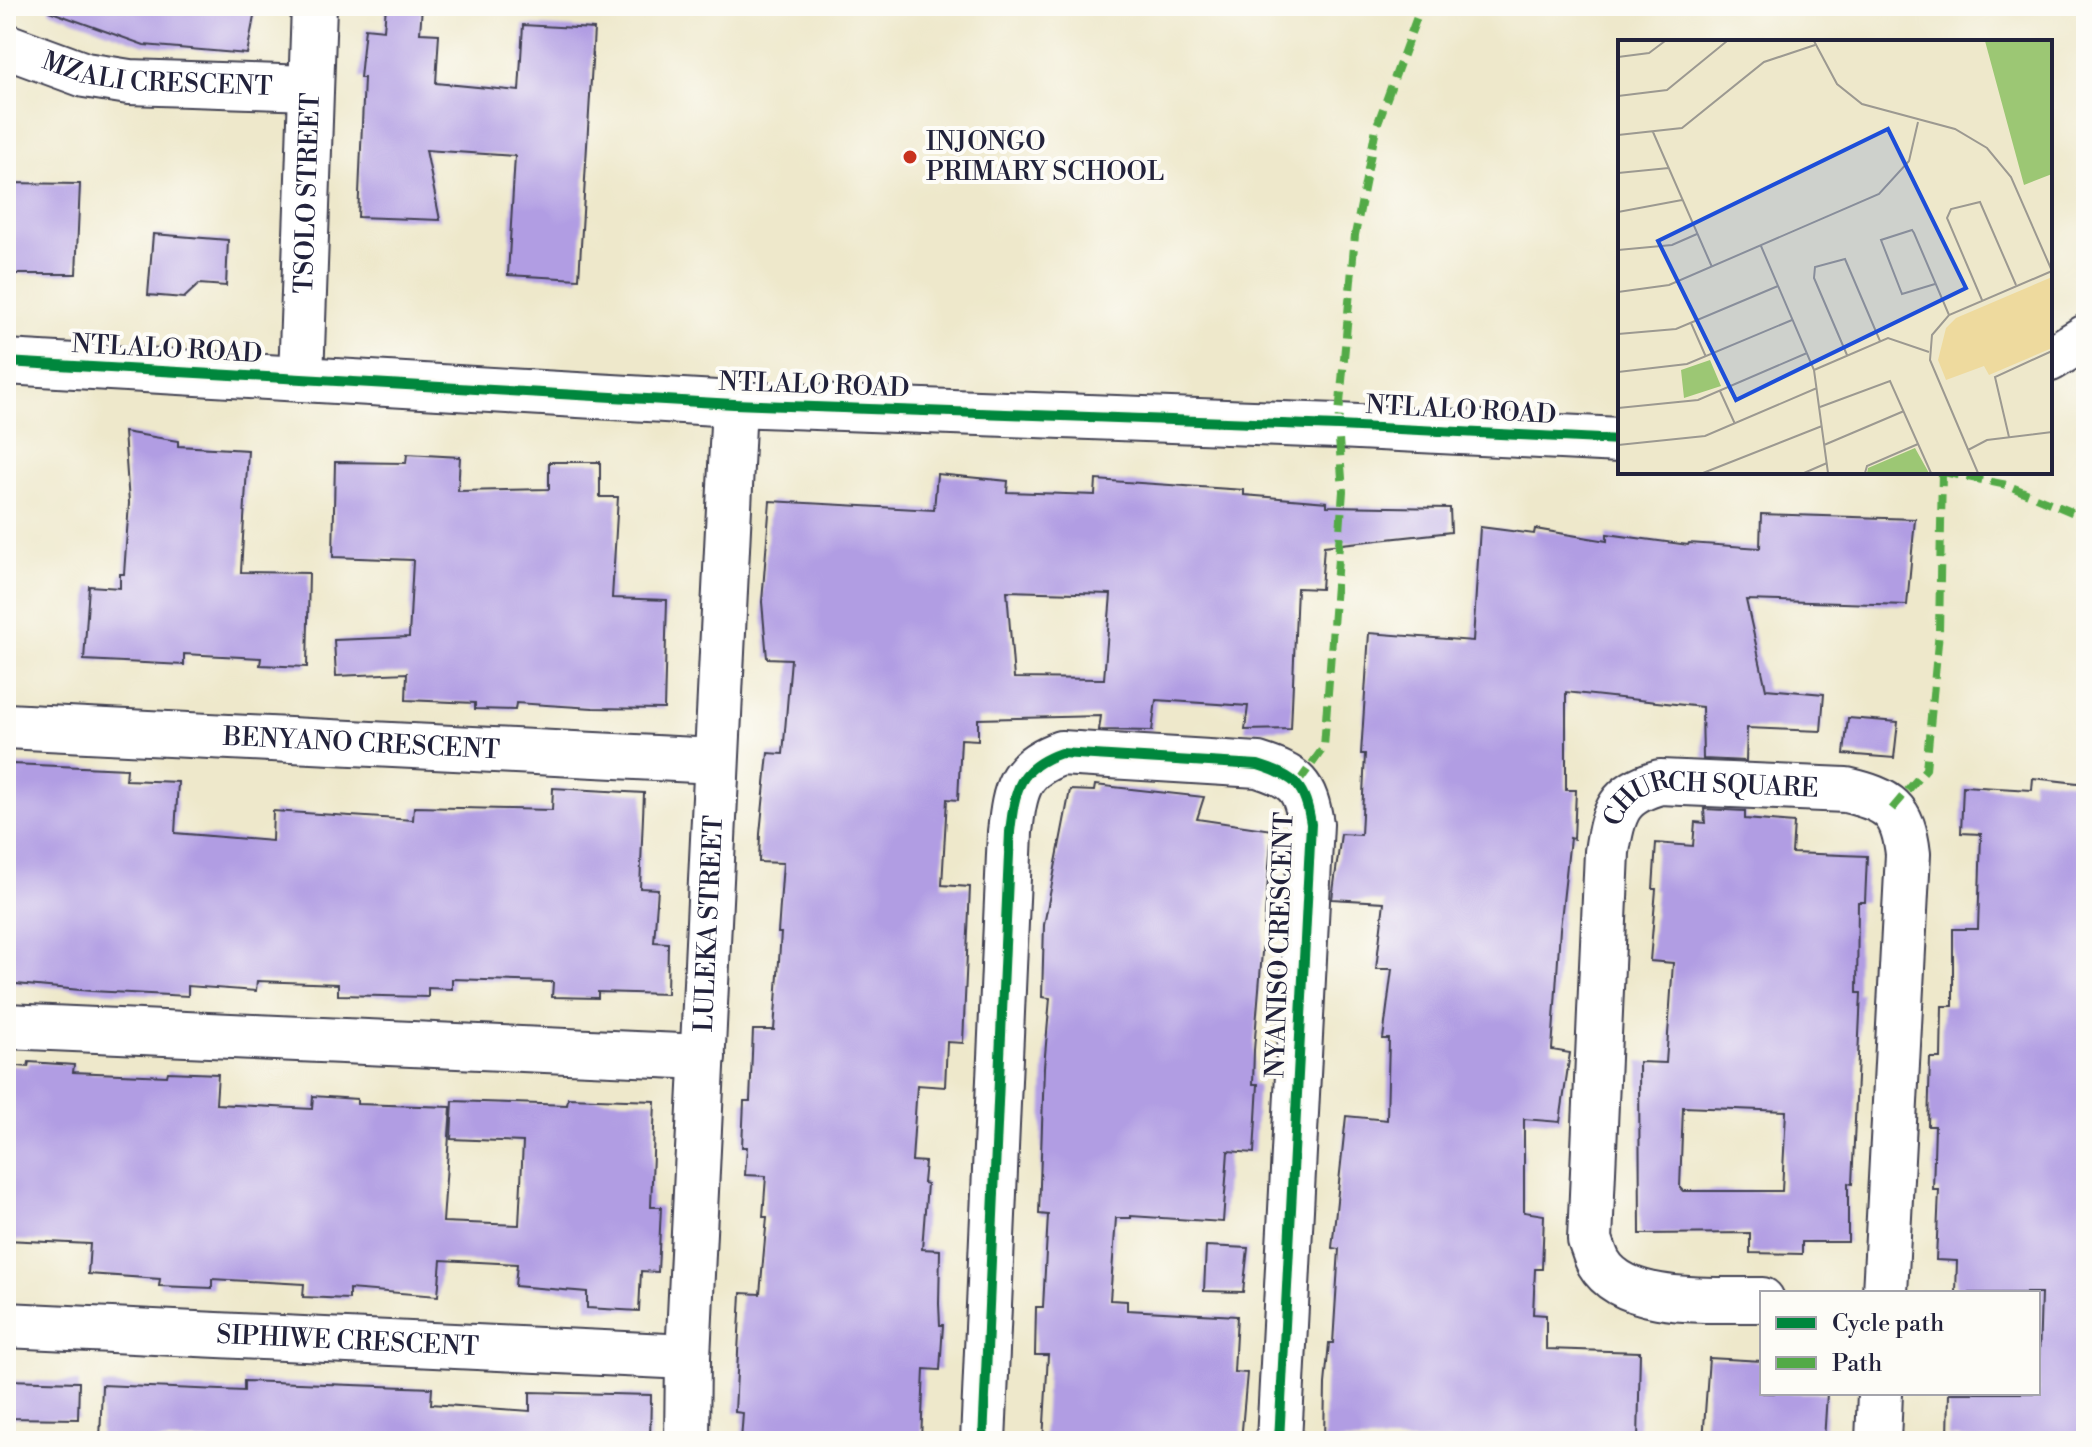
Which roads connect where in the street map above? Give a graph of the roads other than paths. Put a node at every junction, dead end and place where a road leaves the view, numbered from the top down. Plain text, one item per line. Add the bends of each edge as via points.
1 (314, 6) edge
2 (6, 46) edge
3 (310, 88) junction
4 (2086, 337) edge
5 (2052, 358) edge
6 (6, 362) edge
7 (301, 379) junction
8 (734, 404) junction
9 (1618, 440) edge
10 (6, 726) edge
11 (716, 761) junction
12 (6, 1026) edge
13 (703, 1057) junction
14 (1885, 1291) edge
15 (1760, 1300) edge
16 (6, 1325) edge
17 (688, 1357) junction
18 (1880, 1395) edge
19 (687, 1441) edge
20 (983, 1441) edge
21 (1279, 1441) edge
22 (1878, 1441) edge

1 - 3 street, TSOLO STREET
2 - 3 street, MZALI CRESCENT via 85,75 129,82
3 - 7 street, TSOLO STREET
4 - 5 street
6 - 7 street, NTLALO ROAD
7 - 8 street, NTLALO ROAD
8 - 9 street, NTLALO ROAD
8 - 11 street, LULEKA STREET
10 - 11 street, BENYANO CRESCENT
11 - 13 street, LULEKA STREET
12 - 13 street
13 - 17 street, LULEKA STREET
14 - 15 street, CHURCH SQUARE via 1908,854 1905,829 1892,809 1872,796 1846,790 1660,782 1638,788 1622,801 1611,823 1590,1240 1599,1264 1617,1282 1646,1294
16 - 17 street, SIPHIWE CRESCENT
17 - 19 street, LULEKA STREET
18 - 22 street
20 - 21 street, NYANISO CRESCENT via 1010,832 1024,774 1061,753 1258,765 1298,783 1307,800 1311,824

